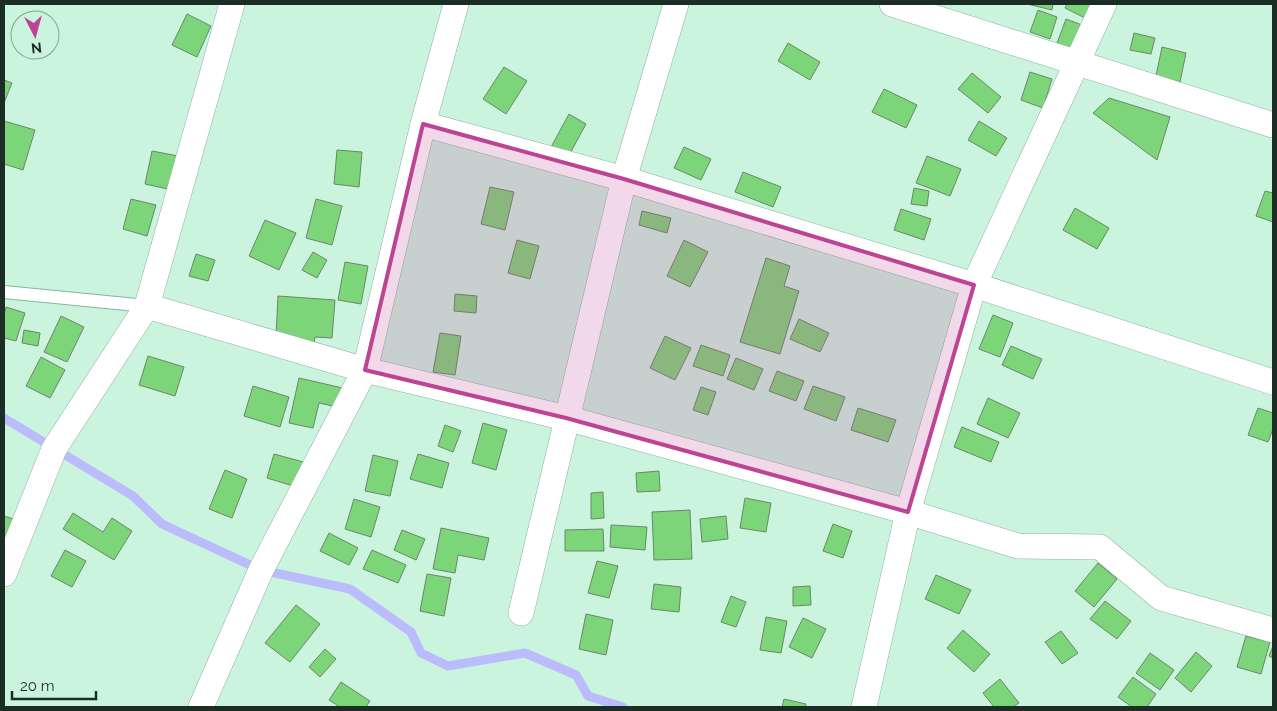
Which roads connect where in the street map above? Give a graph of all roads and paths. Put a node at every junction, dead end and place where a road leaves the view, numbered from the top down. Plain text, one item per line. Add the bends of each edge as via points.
1 (232, 4) edge
2 (456, 4) edge
3 (676, 4) edge
4 (892, 4) edge
5 (1104, 4) edge
6 (1078, 63) junction
7 (423, 124) junction
8 (1273, 125) edge
9 (624, 179) junction
10 (974, 285) junction
11 (4, 292) edge
12 (147, 306) junction
13 (365, 370) junction
14 (1273, 382) edge
15 (566, 418) junction
16 (908, 512) junction
17 (4, 574) edge
18 (521, 613) dead end
19 (1273, 630) edge
20 (201, 707) edge
21 (864, 707) edge

1 - 12 street
2 - 7 street
3 - 9 street
4 - 6 street
5 - 6 street
6 - 8 street
6 - 10 street
7 - 9 street
7 - 13 street
9 - 10 street
9 - 15 street
10 - 14 street
10 - 16 street
11 - 12 lane
12 - 13 street
12 - 17 street via 54,449
13 - 15 street
13 - 20 street via 261,570
15 - 16 street
15 - 18 street
16 - 19 street via 1018,546 1100,547 1161,598
16 - 21 street

